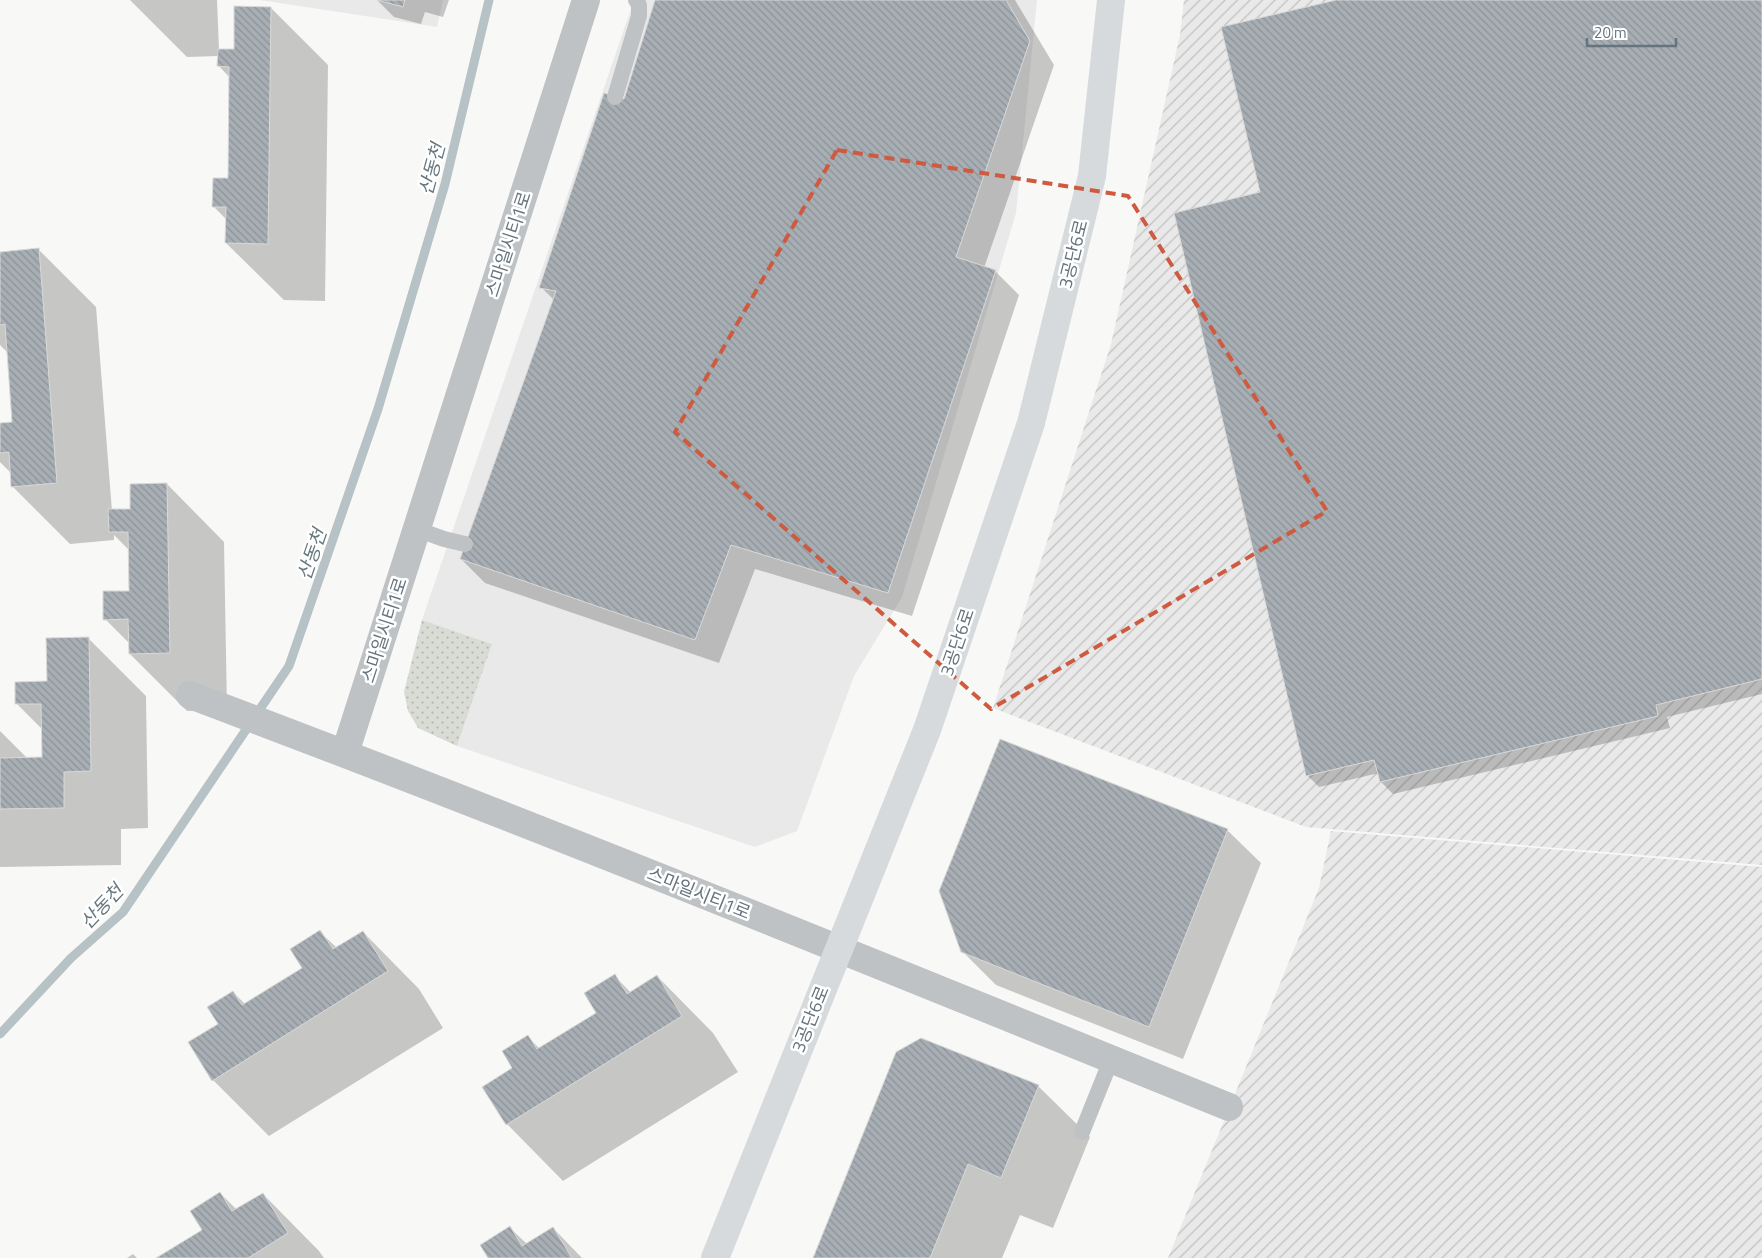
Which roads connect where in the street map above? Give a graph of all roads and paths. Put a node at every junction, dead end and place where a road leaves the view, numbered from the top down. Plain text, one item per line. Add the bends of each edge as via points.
1 (586, 0) edge
2 (636, 0) edge
3 (1111, 0) edge
4 (615, 97) dead end
5 (416, 529) junction
6 (465, 544) dead end
7 (190, 695) dead end
8 (345, 753) junction
9 (839, 949) junction
10 (1112, 1060) junction
11 (1229, 1107) dead end
12 (1082, 1132) dead end
13 (715, 1258) edge

1 - 5 street, 스마일시티1로
2 - 4 lane via 639,16
3 - 9 street, 3공단6로 via 1092,176 1030,423 928,730
5 - 6 lane
5 - 8 street, 스마일시티1로
7 - 8 street
8 - 9 street, 스마일시티1로
9 - 10 street, 스마일시티1로
9 - 13 street, 3공단6로
10 - 11 street, 스마일시티1로
10 - 12 lane

